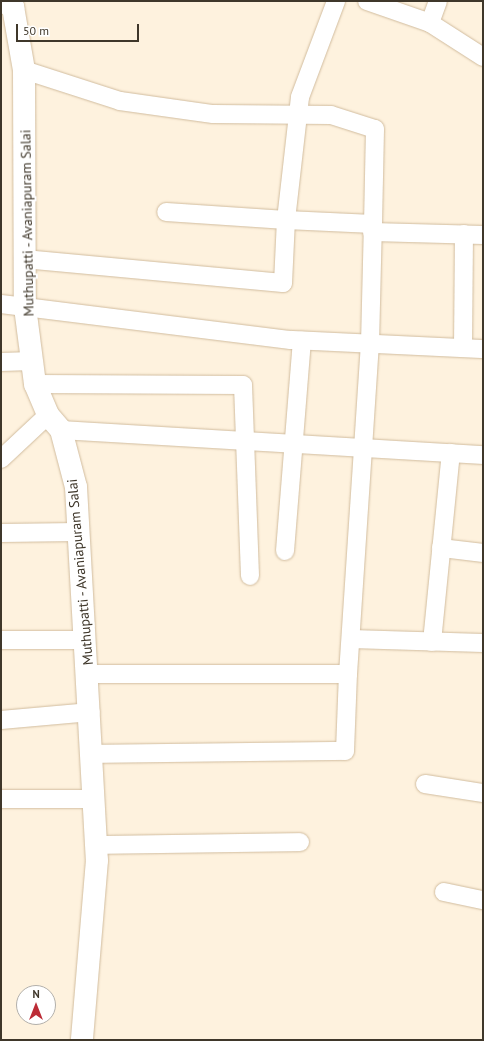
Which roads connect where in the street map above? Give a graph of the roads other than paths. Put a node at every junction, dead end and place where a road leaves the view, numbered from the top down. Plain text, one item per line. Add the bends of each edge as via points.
1 (336, 1) edge
2 (368, 1) edge
3 (438, 1) edge
4 (10, 3) edge
5 (430, 23) junction
6 (483, 56) edge
7 (24, 70) junction
8 (298, 116) junction
9 (166, 212) dead end
10 (286, 220) junction
11 (373, 228) junction
12 (464, 234) junction
13 (483, 235) edge
14 (24, 259) junction
15 (1, 304) edge
16 (25, 306) junction
17 (302, 341) junction
18 (370, 344) junction
19 (463, 348) junction
20 (483, 349) edge
21 (32, 361) junction
22 (1, 362) edge
23 (35, 384) junction
24 (55, 423) junction
25 (242, 441) junction
26 (294, 444) junction
27 (363, 448) junction
28 (451, 453) junction
29 (483, 455) edge
30 (1, 459) edge
31 (78, 532) junction
32 (1, 533) edge
33 (441, 548) junction
34 (285, 551) dead end
35 (483, 552) edge
36 (250, 576) dead end
37 (1, 640) edge
38 (85, 640) junction
39 (351, 640) junction
40 (432, 642) junction
41 (483, 643) edge
42 (88, 674) junction
43 (348, 674) junction
44 (91, 712) junction
45 (1, 720) edge
46 (93, 754) junction
47 (425, 784) dead end
48 (483, 793) edge
49 (95, 799) junction
50 (1, 800) edge
51 (300, 842) dead end
52 (96, 845) junction
53 (444, 892) dead end
54 (483, 900) edge
55 (82, 1040) edge

1 - 8 street via 300,97
2 - 5 street
3 - 5 street
4 - 7 street, Muthupatti - Avaniapuram Salai
5 - 6 street
7 - 8 street via 120,101 213,114
7 - 14 street, Muthupatti - Avaniapuram Salai
8 - 10 street
8 - 11 street via 331,115 375,129
9 - 10 street
10 - 11 street
10 - 14 street via 283,283
11 - 12 street
11 - 18 street
12 - 13 street
12 - 19 street
14 - 16 street, Muthupatti - Avaniapuram Salai
15 - 16 street
16 - 17 street
16 - 21 street, Muthupatti - Avaniapuram Salai
17 - 18 street
17 - 26 street
18 - 19 street
18 - 27 street
19 - 20 street
21 - 22 street
21 - 23 street, Muthupatti - Avaniapuram Salai
23 - 24 street, Muthupatti - Avaniapuram Salai
23 - 25 street via 243,385
24 - 25 street
24 - 30 street
24 - 31 street, Muthupatti - Avaniapuram Salai via 76,487
25 - 26 street
25 - 36 street
26 - 27 street
26 - 34 street
27 - 28 street
27 - 39 street
28 - 29 street
28 - 33 street
31 - 32 street
31 - 38 street, Muthupatti - Avaniapuram Salai
33 - 35 street
33 - 40 street
37 - 38 street
38 - 42 street, Muthupatti - Avaniapuram Salai
39 - 40 street
39 - 43 street
40 - 41 street
42 - 43 street
42 - 44 street, Muthupatti - Avaniapuram Salai
43 - 46 street via 346,751
44 - 45 street
44 - 46 street, Muthupatti - Avaniapuram Salai
46 - 49 street, Muthupatti - Avaniapuram Salai
47 - 48 street
49 - 50 street
49 - 52 street, Muthupatti - Avaniapuram Salai
51 - 52 street
52 - 55 street, Muthupatti - Avaniapuram Salai
53 - 54 street

